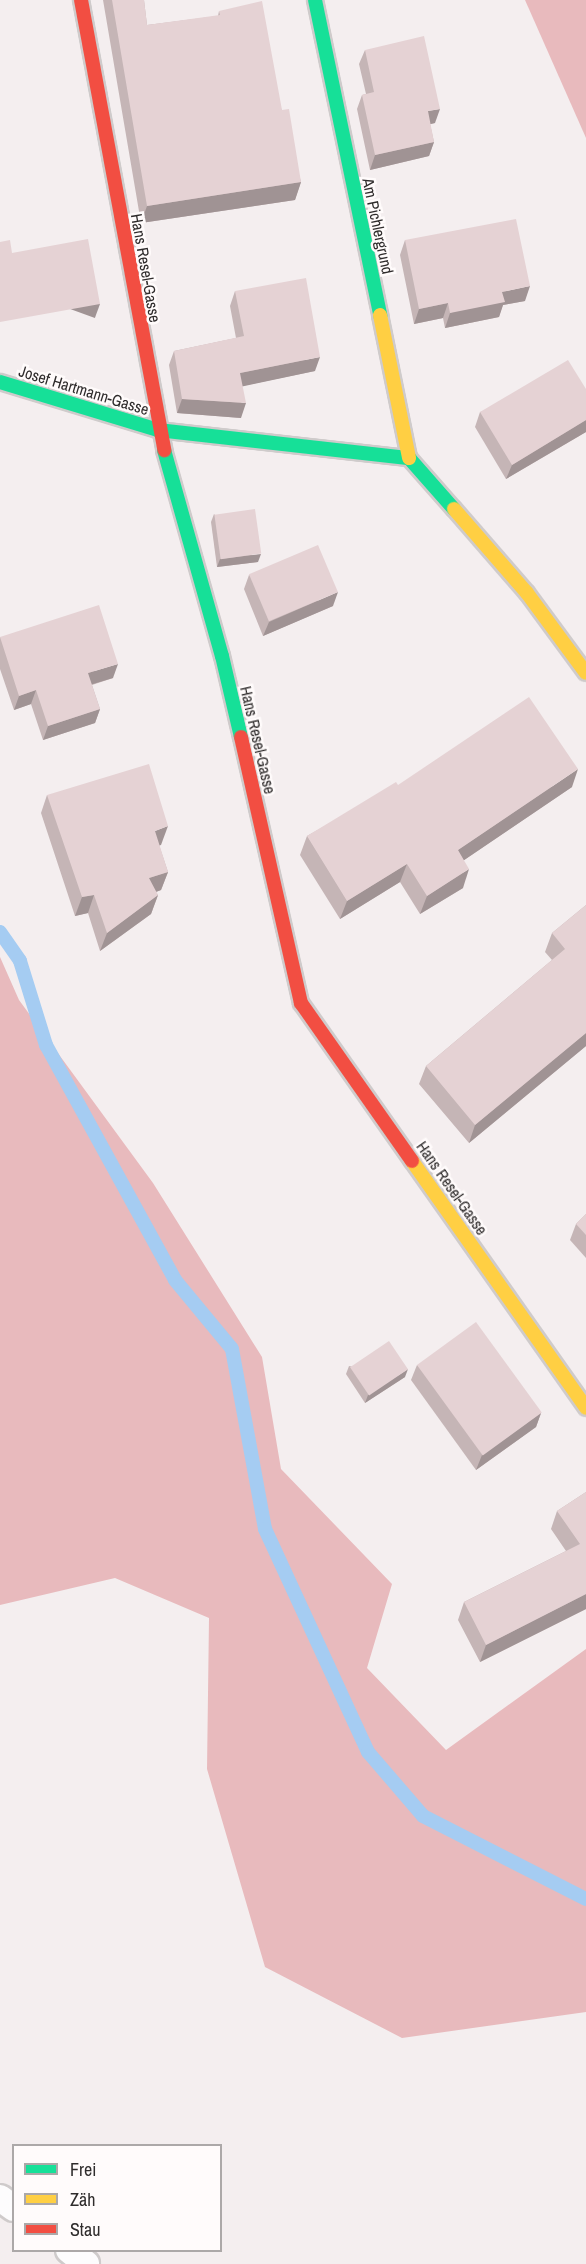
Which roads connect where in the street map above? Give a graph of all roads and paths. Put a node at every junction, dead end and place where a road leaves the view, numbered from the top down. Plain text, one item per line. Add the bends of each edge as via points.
1 (81, 0) edge
2 (315, 0) edge
3 (0, 382) edge
4 (158, 430) junction
5 (409, 458) junction
6 (586, 674) edge
7 (586, 1408) edge
8 (71, 2252) edge
9 (86, 2264) edge

1 - 4 street, Hans Resel-Gasse
2 - 5 street, Am Pichlergrund
3 - 4 street, Josef Hartmann-Gasse
4 - 5 street
4 - 7 street, Hans Resel-Gasse via 222,656 301,1003
5 - 6 street, Am Pichlergrund via 527,593
8 - 9 lane

